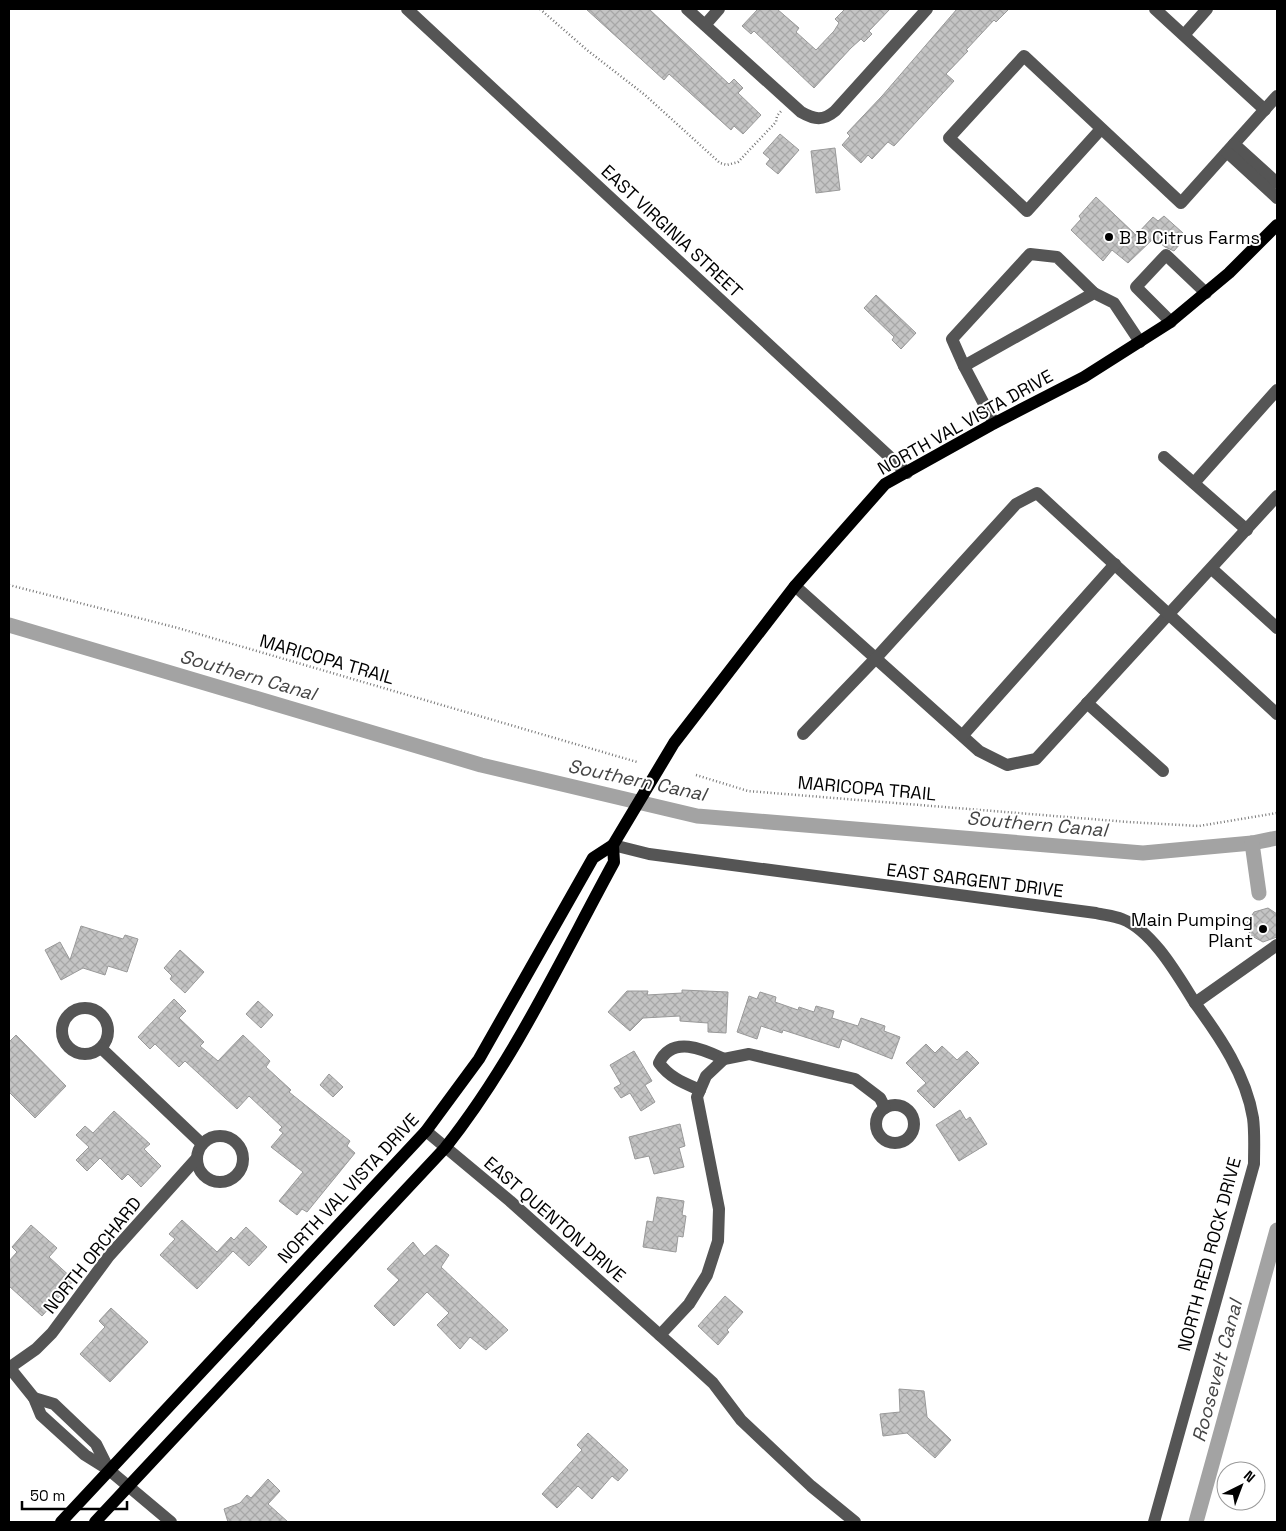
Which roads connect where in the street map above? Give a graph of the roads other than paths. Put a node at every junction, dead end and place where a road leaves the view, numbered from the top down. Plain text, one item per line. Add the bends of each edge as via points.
1 (687, 9) edge
2 (719, 9) edge
3 (927, 9) edge
4 (1155, 9) edge
5 (1207, 9) edge
6 (410, 11) edge
7 (705, 25) junction
8 (1184, 35) junction
9 (1277, 96) edge
10 (1265, 110) junction
11 (1102, 129) junction
12 (1231, 148) junction
13 (1250, 166) junction
14 (1277, 183) edge
15 (1277, 198) edge
16 (1277, 225) edge
17 (1206, 293) junction
18 (1094, 294) junction
19 (1171, 322) junction
20 (1140, 342) junction
21 (964, 366) junction
22 (1277, 390) edge
23 (994, 423) junction
24 (1164, 457) dead end
25 (907, 473) junction
26 (1194, 483) junction
27 (1277, 496) edge
28 (1247, 530) junction
29 (1116, 564) junction
30 (1212, 569) junction
31 (794, 586) junction
32 (1170, 614) junction
33 (1277, 628) edge
34 (876, 658) junction
35 (1088, 703) junction
36 (1277, 714) edge
37 (803, 734) dead end
38 (962, 736) junction
39 (1163, 771) dead end
40 (613, 845) junction
41 (1277, 945) edge
42 (1195, 1003) junction
43 (101, 1048) dead end
44 (724, 1058) junction
45 (700, 1090) junction
46 (885, 1108) dead end
47 (426, 1131) junction
48 (202, 1144) junction
49 (444, 1148) junction
50 (197, 1158) junction
51 (660, 1335) junction
52 (9, 1367) edge
53 (108, 1470) junction
54 (128, 1487) junction
55 (61, 1522) edge
56 (95, 1522) edge
57 (170, 1522) edge
58 (855, 1522) edge
59 (1154, 1522) edge

1 - 7 street
2 - 7 street
3 - 7 street via 835,110 820,120 801,112
4 - 8 street
5 - 8 street
6 - 25 street, EAST VIRGINIA STREET
8 - 10 street
9 - 10 street
10 - 12 street
11 - 11 street via 1027,211 949,138 1024,56
11 - 12 street via 1181,204
12 - 13 street
13 - 14 street
13 - 15 street
16 - 17 main road, NORTH VAL VISTA DRIVE
17 - 19 main road, NORTH VAL VISTA DRIVE
17 - 19 street via 1166,255 1136,287
18 - 20 street via 1114,304
18 - 21 street
18 - 21 street via 1057,257 1030,254 952,338
19 - 20 main road, NORTH VAL VISTA DRIVE
20 - 23 main road, NORTH VAL VISTA DRIVE via 1084,377
21 - 23 street
22 - 26 street
23 - 25 main road, NORTH VAL VISTA DRIVE
24 - 26 street
25 - 31 main road, NORTH VAL VISTA DRIVE via 885,484
26 - 28 street
27 - 28 street
28 - 30 street
29 - 32 street
29 - 34 street via 1037,494 1016,504
29 - 38 street
30 - 32 street
30 - 33 street
31 - 34 street
31 - 40 main road, NORTH VAL VISTA DRIVE via 674,743
32 - 35 street
32 - 36 street
34 - 37 street
34 - 38 street
35 - 38 street via 1036,759 1007,765 979,751
35 - 39 street
40 - 42 street, EAST SARGENT DRIVE via 649,854 1123,919 1143,932 1171,964
40 - 47 main road, NORTH VAL VISTA DRIVE via 593,858 479,1059
40 - 49 main road, NORTH VAL VISTA DRIVE via 614,862 523,1030 465,1122
41 - 42 street
42 - 59 street, NORTH RED ROCK DRIVE via 1222,1040 1242,1081 1253,1118 1254,1164
43 - 48 street
44 - 45 street via 706,1076
44 - 45 street via 700,1048 685,1047 669,1049 663,1055 659,1063 665,1071 677,1081
44 - 46 street via 749,1054 855,1079 880,1098
45 - 51 street via 697,1097 719,1209 718,1241 707,1275 689,1304
47 - 49 street, EAST QUENTON DRIVE
47 - 53 main road, NORTH VAL VISTA DRIVE
48 - 50 street
48 - 50 street via 215,1136 230,1138 241,1148 243,1164 235,1177 214,1182 201,1173
49 - 51 street, EAST QUENTON DRIVE via 510,1201
49 - 54 main road, NORTH VAL VISTA DRIVE
50 - 52 street, NORTH ORCHARD via 109,1256 52,1334
51 - 58 street, EAST QUENTON DRIVE via 713,1383 741,1420 811,1486
52 - 53 street via 34,1398 41,1415 84,1455
53 - 54 street
53 - 55 main road, NORTH VAL VISTA DRIVE
54 - 56 main road, NORTH VAL VISTA DRIVE
54 - 57 street

